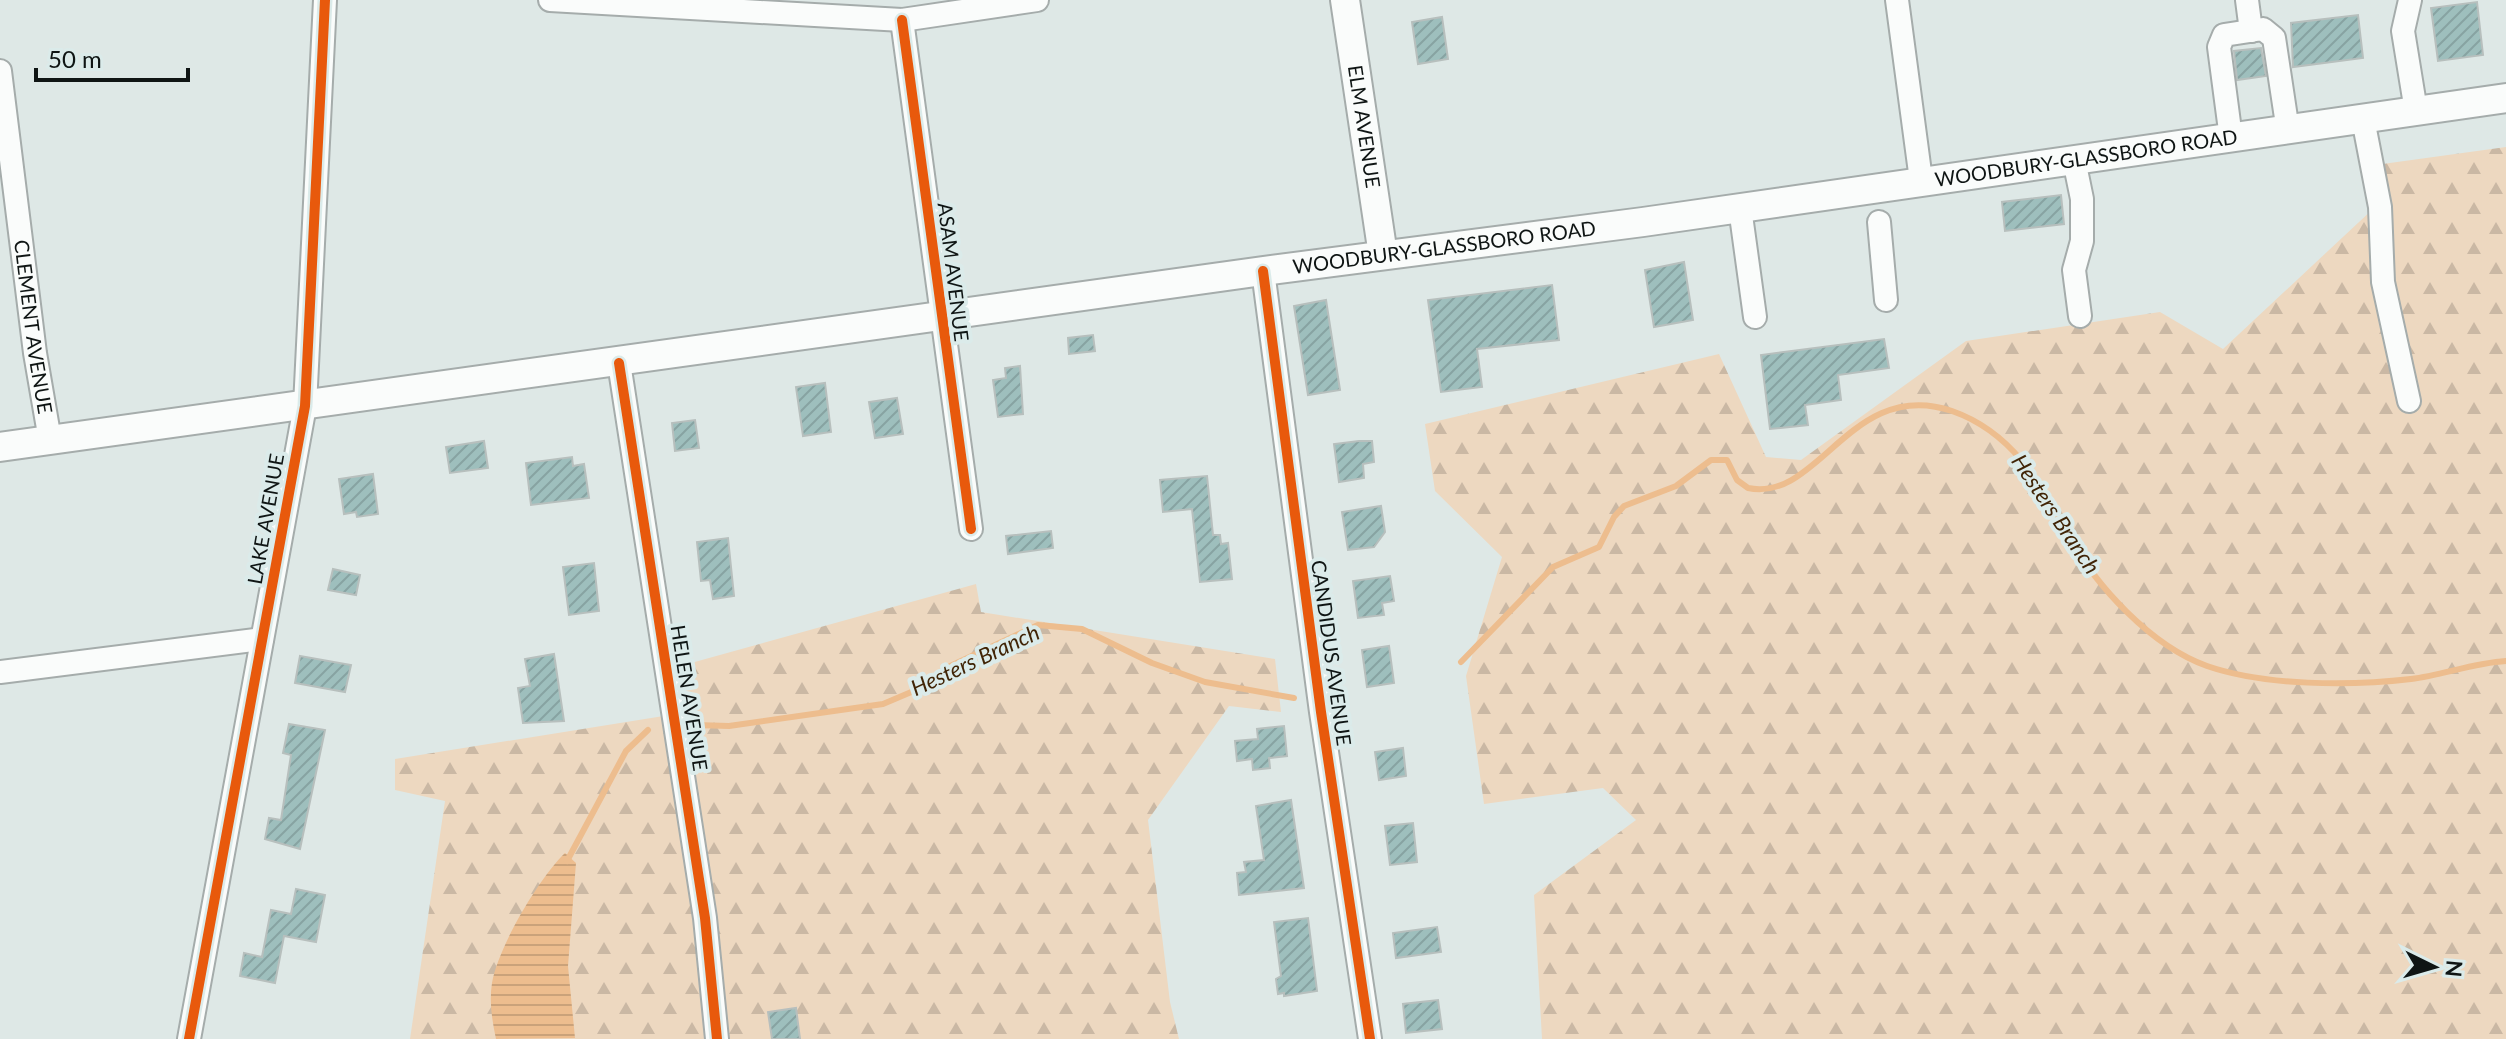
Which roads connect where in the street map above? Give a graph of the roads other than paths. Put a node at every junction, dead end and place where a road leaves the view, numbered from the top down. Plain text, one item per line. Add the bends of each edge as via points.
1 (325, 0) edge
2 (550, 0) edge
3 (568, 0) edge
4 (1037, 0) edge
5 (1345, 0) edge
6 (1897, 0) edge
7 (2247, 0) edge
8 (2410, 0) edge
9 (616, 2) edge
10 (902, 20) junction
11 (2251, 31) junction
12 (0, 71) edge
13 (2506, 98) edge
14 (2416, 111) junction
15 (2363, 119) junction
16 (2288, 131) junction
17 (2231, 138) junction
18 (2074, 160) junction
19 (1921, 180) junction
20 (1740, 208) junction
21 (1879, 222) dead end
22 (1383, 255) junction
23 (1263, 271) junction
24 (1886, 300) dead end
25 (2080, 316) dead end
26 (1755, 317) dead end
27 (940, 318) junction
28 (619, 363) junction
29 (2409, 401) dead end
30 (305, 406) junction
31 (50, 440) junction
32 (0, 447) edge
33 (971, 529) dead end
34 (262, 639) junction
35 (0, 672) edge
36 (189, 1039) edge
37 (717, 1039) edge
38 (1370, 1039) edge

1 - 30 street, LAKE AVENUE
2 - 3 street
3 - 9 street
4 - 10 street
5 - 22 main road, ELM AVENUE
6 - 19 street
7 - 11 street
8 - 14 street via 2403,31
9 - 10 street
10 - 27 street, ASAM AVENUE
11 - 16 street via 2263,29 2274,38
11 - 17 street via 2224,35 2219,47
12 - 31 street, CLEMENT AVENUE
13 - 14 main road, WOODBURY-GLASSBORO ROAD
14 - 15 main road, WOODBURY-GLASSBORO ROAD
15 - 16 main road, WOODBURY-GLASSBORO ROAD
15 - 29 street via 2380,207 2383,282
16 - 17 main road, WOODBURY-GLASSBORO ROAD
17 - 18 main road, WOODBURY-GLASSBORO ROAD
18 - 19 main road, WOODBURY-GLASSBORO ROAD
18 - 25 street via 2082,199 2082,241 2074,270
19 - 20 main road, WOODBURY-GLASSBORO ROAD
20 - 22 main road, WOODBURY-GLASSBORO ROAD
20 - 26 street
21 - 24 street
22 - 23 main road, WOODBURY-GLASSBORO ROAD
23 - 27 main road, WOODBURY-GLASSBORO ROAD
23 - 38 street, CANDIDUS AVENUE
27 - 28 main road, WOODBURY-GLASSBORO ROAD
27 - 33 street, ASAM AVENUE
28 - 30 main road, WOODBURY-GLASSBORO ROAD
28 - 37 street, HELEN AVENUE via 705,918
30 - 31 main road, WOODBURY-GLASSBORO ROAD
30 - 34 street, LAKE AVENUE
31 - 32 main road, WOODBURY-GLASSBORO ROAD
34 - 35 street
34 - 36 street, LAKE AVENUE

